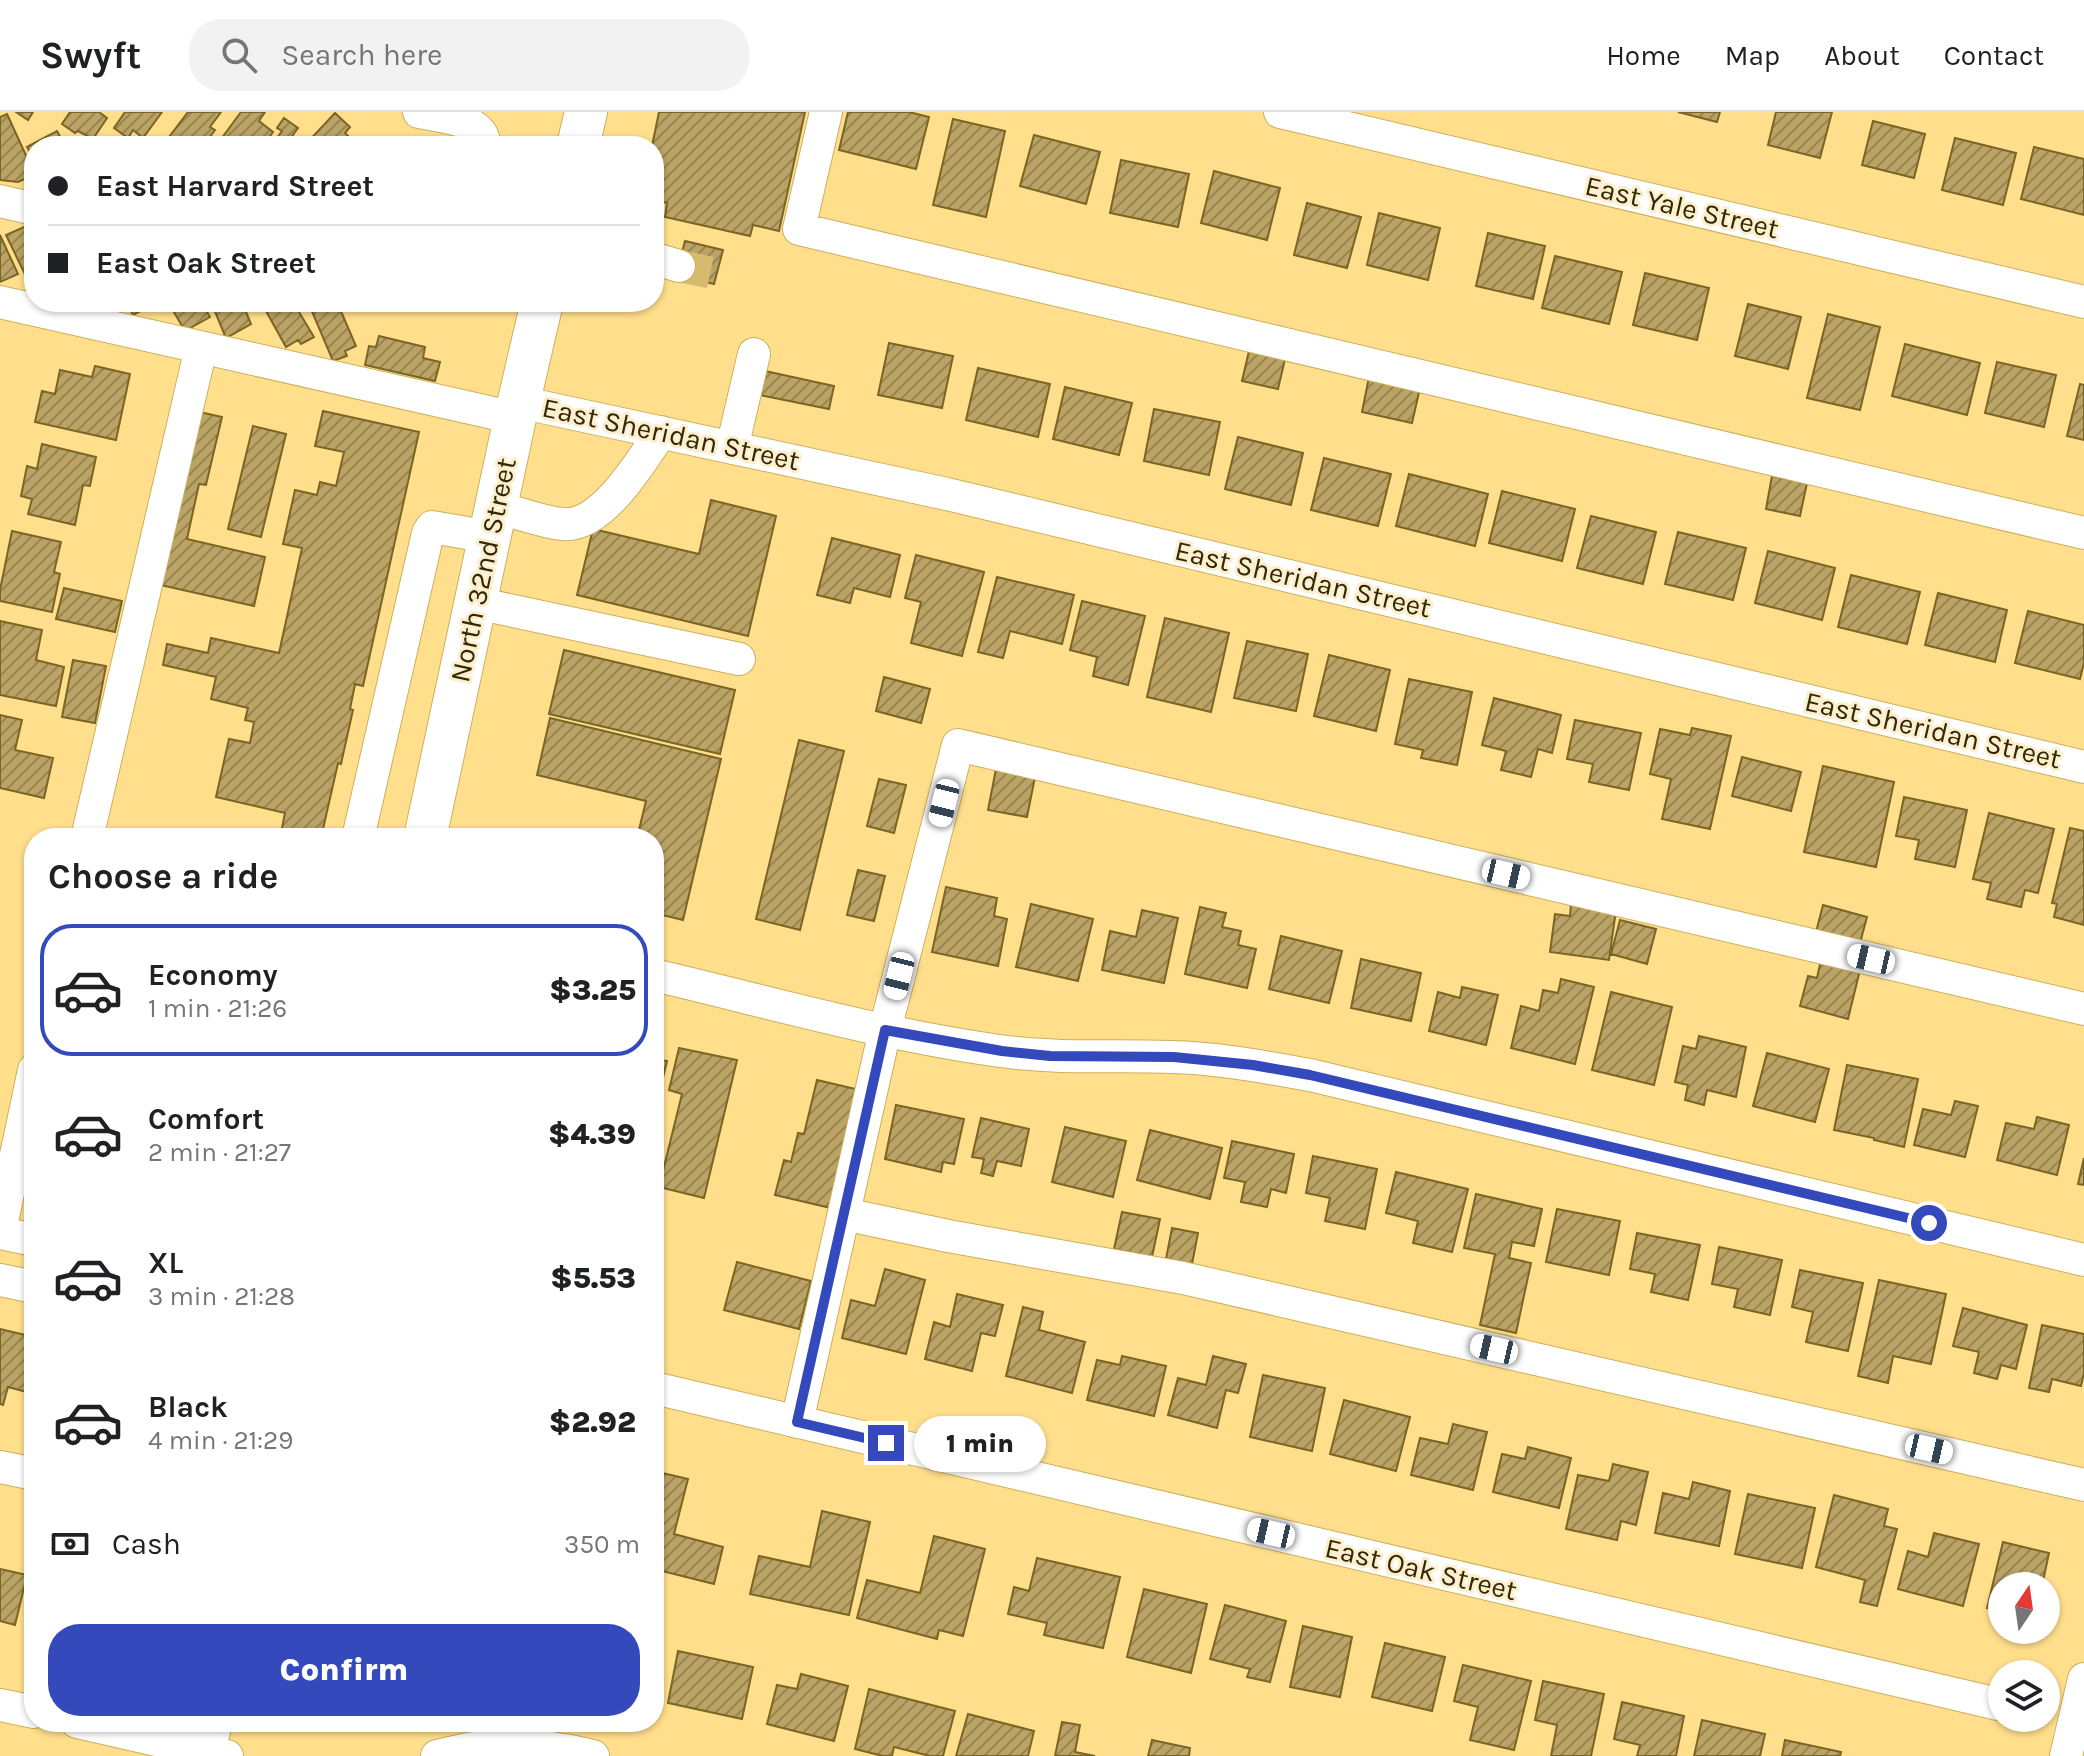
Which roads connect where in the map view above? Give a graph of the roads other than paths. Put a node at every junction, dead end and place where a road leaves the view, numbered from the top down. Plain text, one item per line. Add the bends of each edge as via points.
1 (419, 112) edge
2 (586, 112) edge
3 (826, 112) edge
4 (1280, 112) edge
5 (484, 136) edge
6 (580, 136) edge
7 (0, 201) edge
8 (24, 207) edge
9 (0, 302) edge
10 (2084, 302) edge
11 (24, 307) edge
12 (44, 312) edge
13 (540, 312) edge
14 (201, 348) junction
15 (754, 354) dead end
16 (517, 410) junction
17 (661, 432) junction
18 (732, 448) junction
19 (493, 522) junction
20 (2084, 533) edge
21 (476, 603) junction
22 (739, 659) dead end
23 (2084, 767) edge
24 (89, 828) edge
25 (360, 828) edge
26 (427, 828) edge
27 (664, 977) edge
28 (2084, 1009) edge
29 (885, 1030) junction
30 (24, 1118) edge
31 (844, 1214) junction
32 (0, 1232) edge
33 (24, 1238) edge
34 (2084, 1260) edge
35 (0, 1280) edge
36 (24, 1285) edge
37 (664, 1390) edge
38 (797, 1422) junction
39 (0, 1467) edge
40 (24, 1472) edge
41 (2084, 1485) edge
42 (2084, 1679) edge
43 (1988, 1702) edge
44 (0, 1705) edge
45 (24, 1710) edge
46 (2068, 1720) edge
47 (133, 1732) edge
48 (211, 1746) edge
49 (437, 1756) edge
50 (593, 1756) edge
51 (2066, 1756) edge

1 - 5 street via 472,124
2 - 6 main road
3 - 20 street via 799,229
4 - 10 street, East Yale Street
7 - 8 street
9 - 11 street, East Sheridan Street
12 - 14 street, East Sheridan Street
13 - 16 main road, North 32nd Street
14 - 16 street, East Sheridan Street
14 - 24 street
15 - 18 street
16 - 17 street, East Sheridan Street
16 - 19 main road, North 32nd Street
17 - 18 street, East Sheridan Street
17 - 19 street via 606,505 576,523
18 - 23 street, East Sheridan Street via 947,494
19 - 21 main road, North 32nd Street
19 - 25 street via 432,527 428,533
21 - 22 street
21 - 26 main road, North 32nd Street
27 - 29 street
28 - 29 street via 958,745
29 - 31 street
29 - 34 street via 1002,1051 1174,1057 1310,1075
30 - 32 street
31 - 38 street
31 - 41 street via 1183,1278
32 - 33 street
35 - 36 street
37 - 38 street, East Oak Street
38 - 43 street, East Oak Street
39 - 40 street
42 - 46 street
44 - 45 street
46 - 51 street
47 - 48 street
49 - 50 street via 475,1747 523,1745

